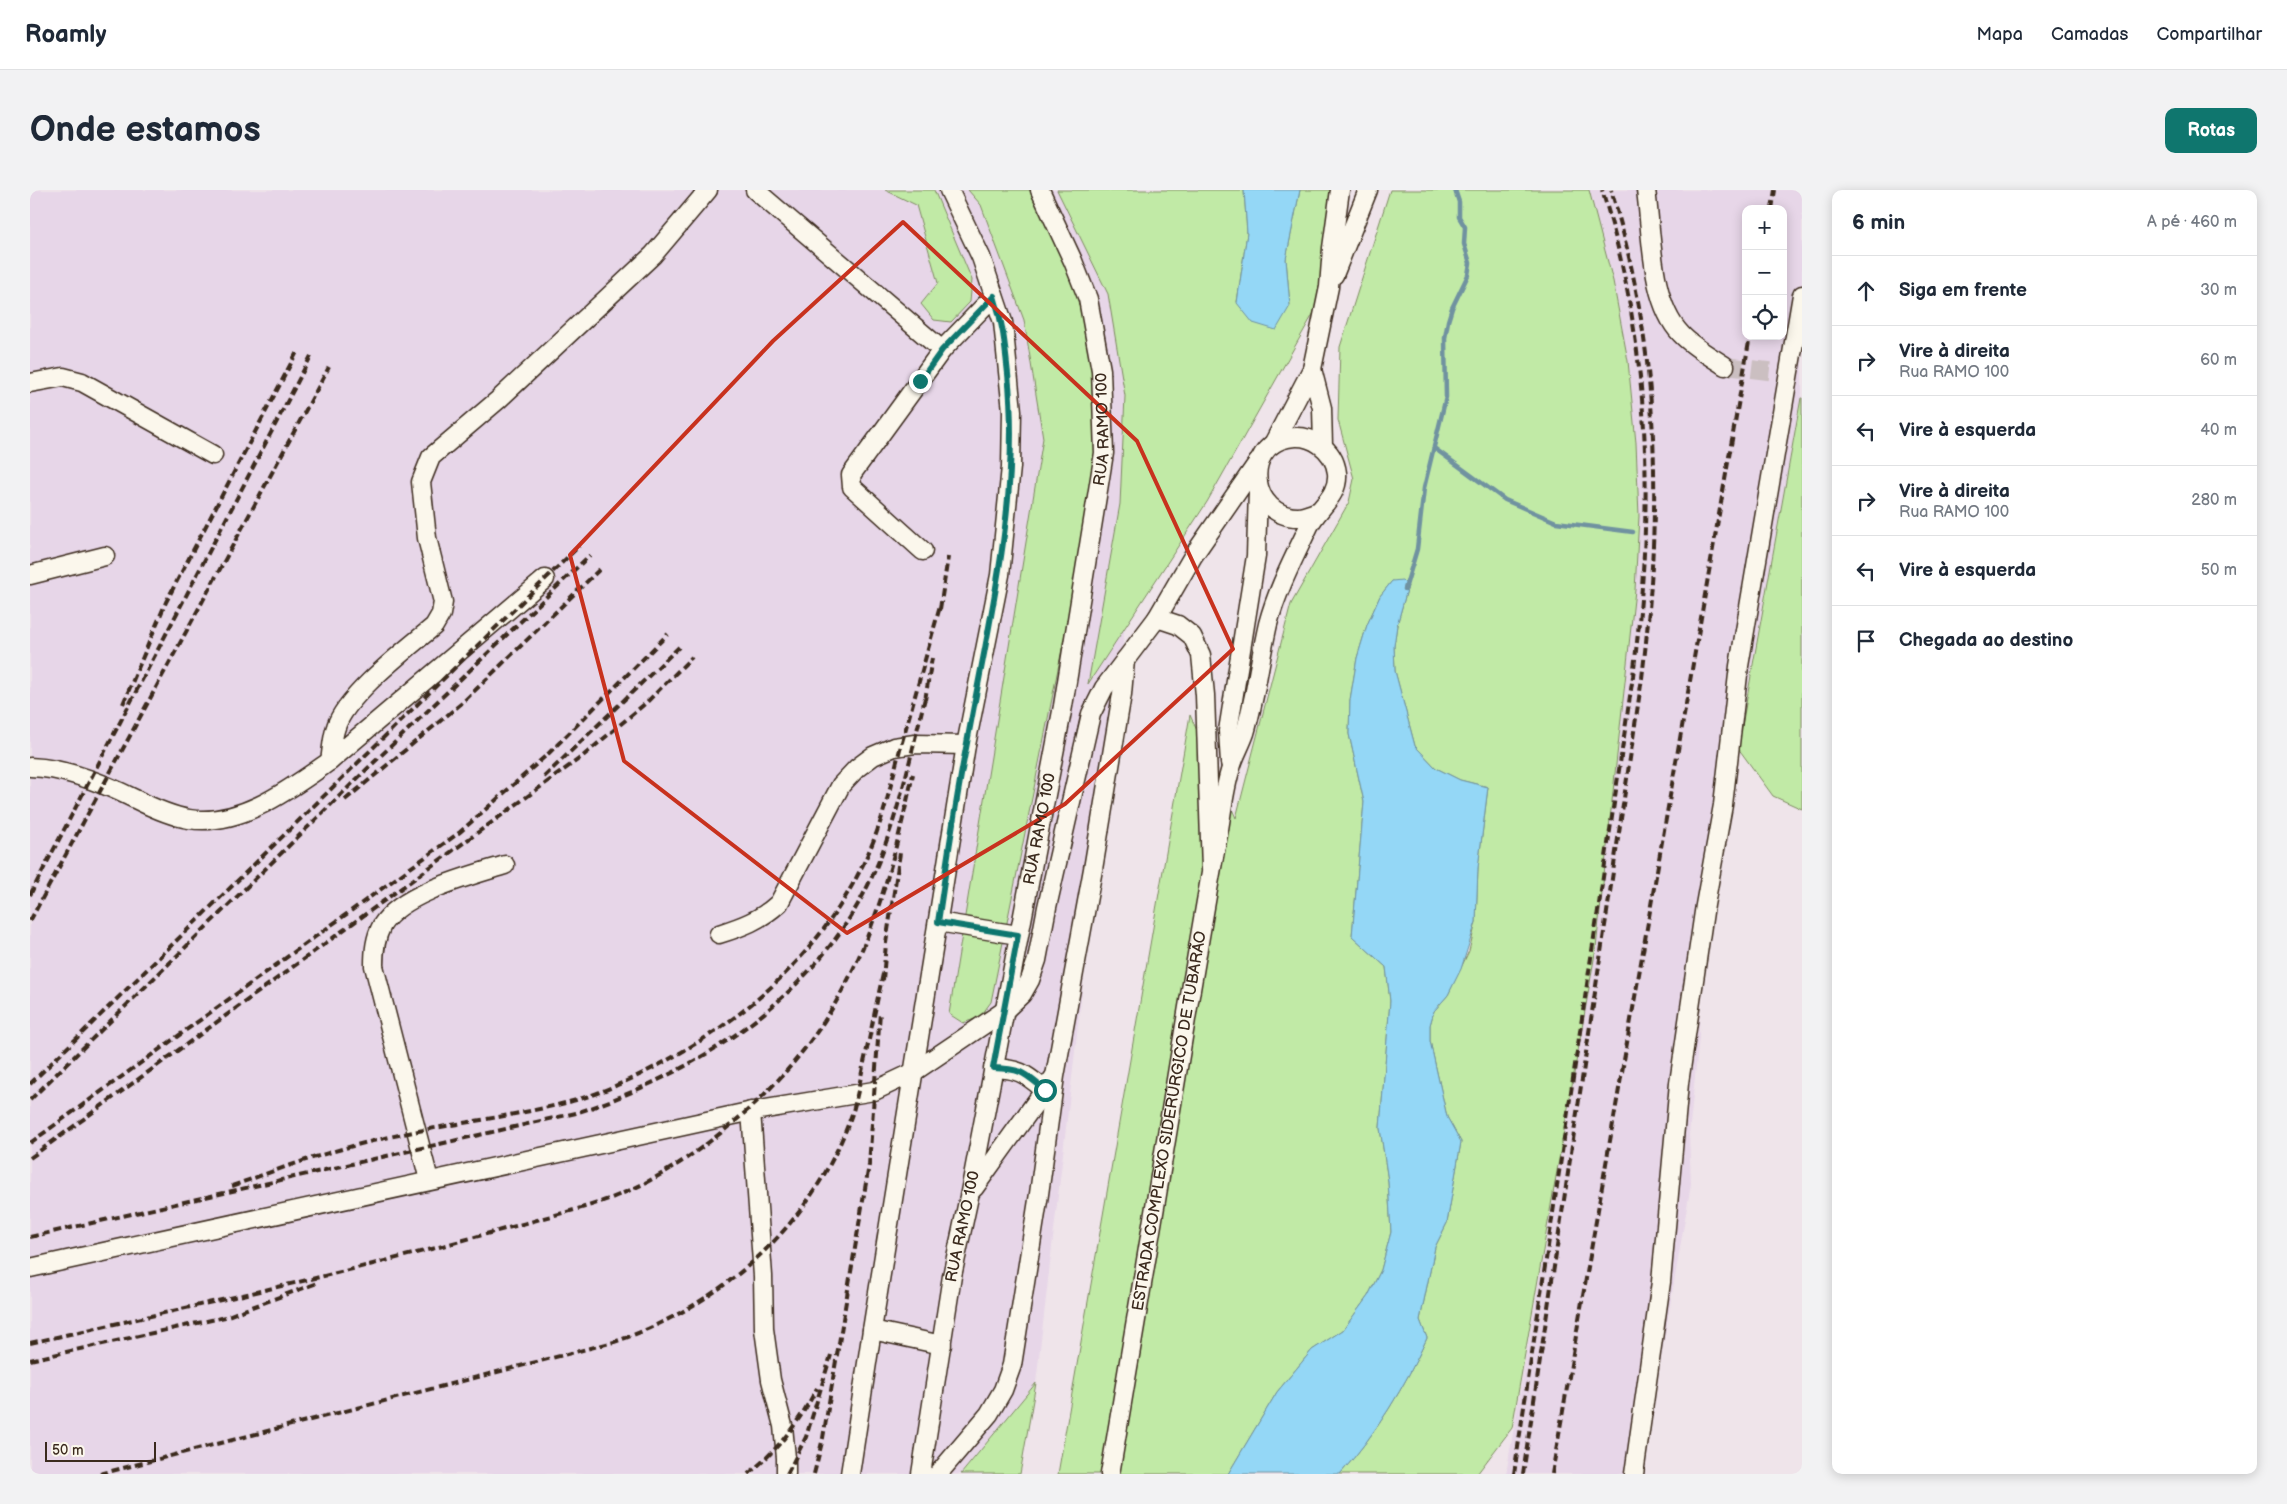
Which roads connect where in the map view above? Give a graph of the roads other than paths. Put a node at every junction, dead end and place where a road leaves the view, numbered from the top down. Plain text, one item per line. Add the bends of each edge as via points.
1 (708, 190) edge
2 (755, 190) edge
3 (949, 190) edge
4 (1040, 190) edge
5 (1340, 190) edge
6 (1368, 190) edge
7 (1646, 190) edge
8 (1329, 287) junction
9 (1802, 294) edge
10 (994, 296) junction
11 (942, 350) junction
12 (1725, 366) tunnel mouth
13 (1312, 369) junction
14 (30, 383) edge
15 (1323, 446) junction
16 (1268, 449) junction
17 (213, 455) dead end
18 (1258, 490) junction
19 (1316, 512) junction
20 (922, 551) dead end
21 (106, 556) dead end
22 (30, 575) edge
23 (544, 579) dead end
24 (1157, 618) junction
25 (1125, 659) junction
26 (966, 745) junction
27 (330, 761) junction
28 (30, 767) edge
29 (1231, 768) junction
30 (505, 865) dead end
31 (1211, 869) junction
32 (938, 922) junction
33 (718, 934) dead end
34 (1018, 935) junction
35 (1004, 1011) junction
36 (993, 1068) junction
37 (912, 1073) junction
38 (1050, 1083) junction
39 (751, 1111) junction
40 (429, 1180) junction
41 (970, 1192) junction
42 (30, 1268) edge
43 (872, 1330) junction
44 (942, 1345) junction
45 (786, 1474) edge
46 (850, 1474) edge
47 (921, 1474) edge
48 (938, 1474) edge
49 (1110, 1474) edge
50 (1634, 1474) edge

1 - 27 street via 653,255 498,400 430,457 421,482 427,538 443,602 441,614 434,626 351,701 336,727
2 - 11 street
3 - 10 street via 981,257
4 - 34 street, RUA RAMO 100 via 1088,299 1101,370 1104,453 1063,706
5 - 8 street, ESTRADA COMPLEXO SIDERÚRGICO DE TUBARÃO
6 - 8 street
7 - 12 street via 1658,292 1669,318 1681,334
8 - 13 street, ESTRADA COMPLEXO SIDERÚRGICO DE TUBARÃO
9 - 50 street via 1739,666 1723,804 1681,1073 1662,1282
10 - 11 street
10 - 26 street via 1003,322 1012,411 1011,467 1000,576
11 - 20 street via 851,475 850,481 852,487
13 - 15 street, ESTRADA COMPLEXO SIDERÚRGICO DE TUBARÃO via 1322,408
13 - 16 street, ESTRADA COMPLEXO SIDERÚRGICO DE TUBARÃO
14 - 17 street via 63,377 82,382
15 - 16 street via 1298,436 1285,438
15 - 19 street, ESTRADA COMPLEXO SIDERÚRGICO DE TUBARÃO via 1333,459 1337,474 1335,489 1328,503
16 - 18 street, ESTRADA COMPLEXO SIDERÚRGICO DE TUBARÃO via 1257,466
16 - 24 street via 1193,556
18 - 19 street via 1268,505 1282,514 1299,517
18 - 29 street, ESTRADA COMPLEXO SIDERÚRGICO DE TUBARÃO via 1256,556 1228,731
19 - 29 street, ESTRADA COMPLEXO SIDERÚRGICO DE TUBARÃO via 1279,592 1269,622 1244,735
21 - 22 street
23 - 27 street
24 - 25 street
24 - 31 street via 1178,625 1192,636 1201,655
25 - 35 street via 1104,688 1091,714 1037,960 1022,994
25 - 38 street via 1093,869
26 - 32 street
26 - 33 street via 915,744 894,747 873,756 841,785 778,903 752,923
27 - 28 street via 263,803 237,815 213,820 188,819 108,786 47,767
29 - 31 street, ESTRADA COMPLEXO SIDERÚRGICO DE TUBARÃO
30 - 40 street via 444,884 396,909 383,925 374,945 374,966
31 - 49 street, ESTRADA COMPLEXO SIDERÚRGICO DE TUBARÃO
32 - 34 street
32 - 37 street
34 - 35 street, RUA RAMO 100
35 - 36 street, RUA RAMO 100
35 - 37 street
36 - 38 street via 1014,1069
36 - 41 street, RUA RAMO 100
37 - 39 street via 874,1092
37 - 43 street
38 - 41 street
38 - 48 street via 1039,1194 1012,1364 1003,1390 989,1414
39 - 40 street
39 - 45 street via 764,1328 771,1380 783,1426
40 - 42 street
41 - 44 street, RUA RAMO 100 via 952,1276
43 - 44 street
43 - 46 street
44 - 47 street, RUA RAMO 100

